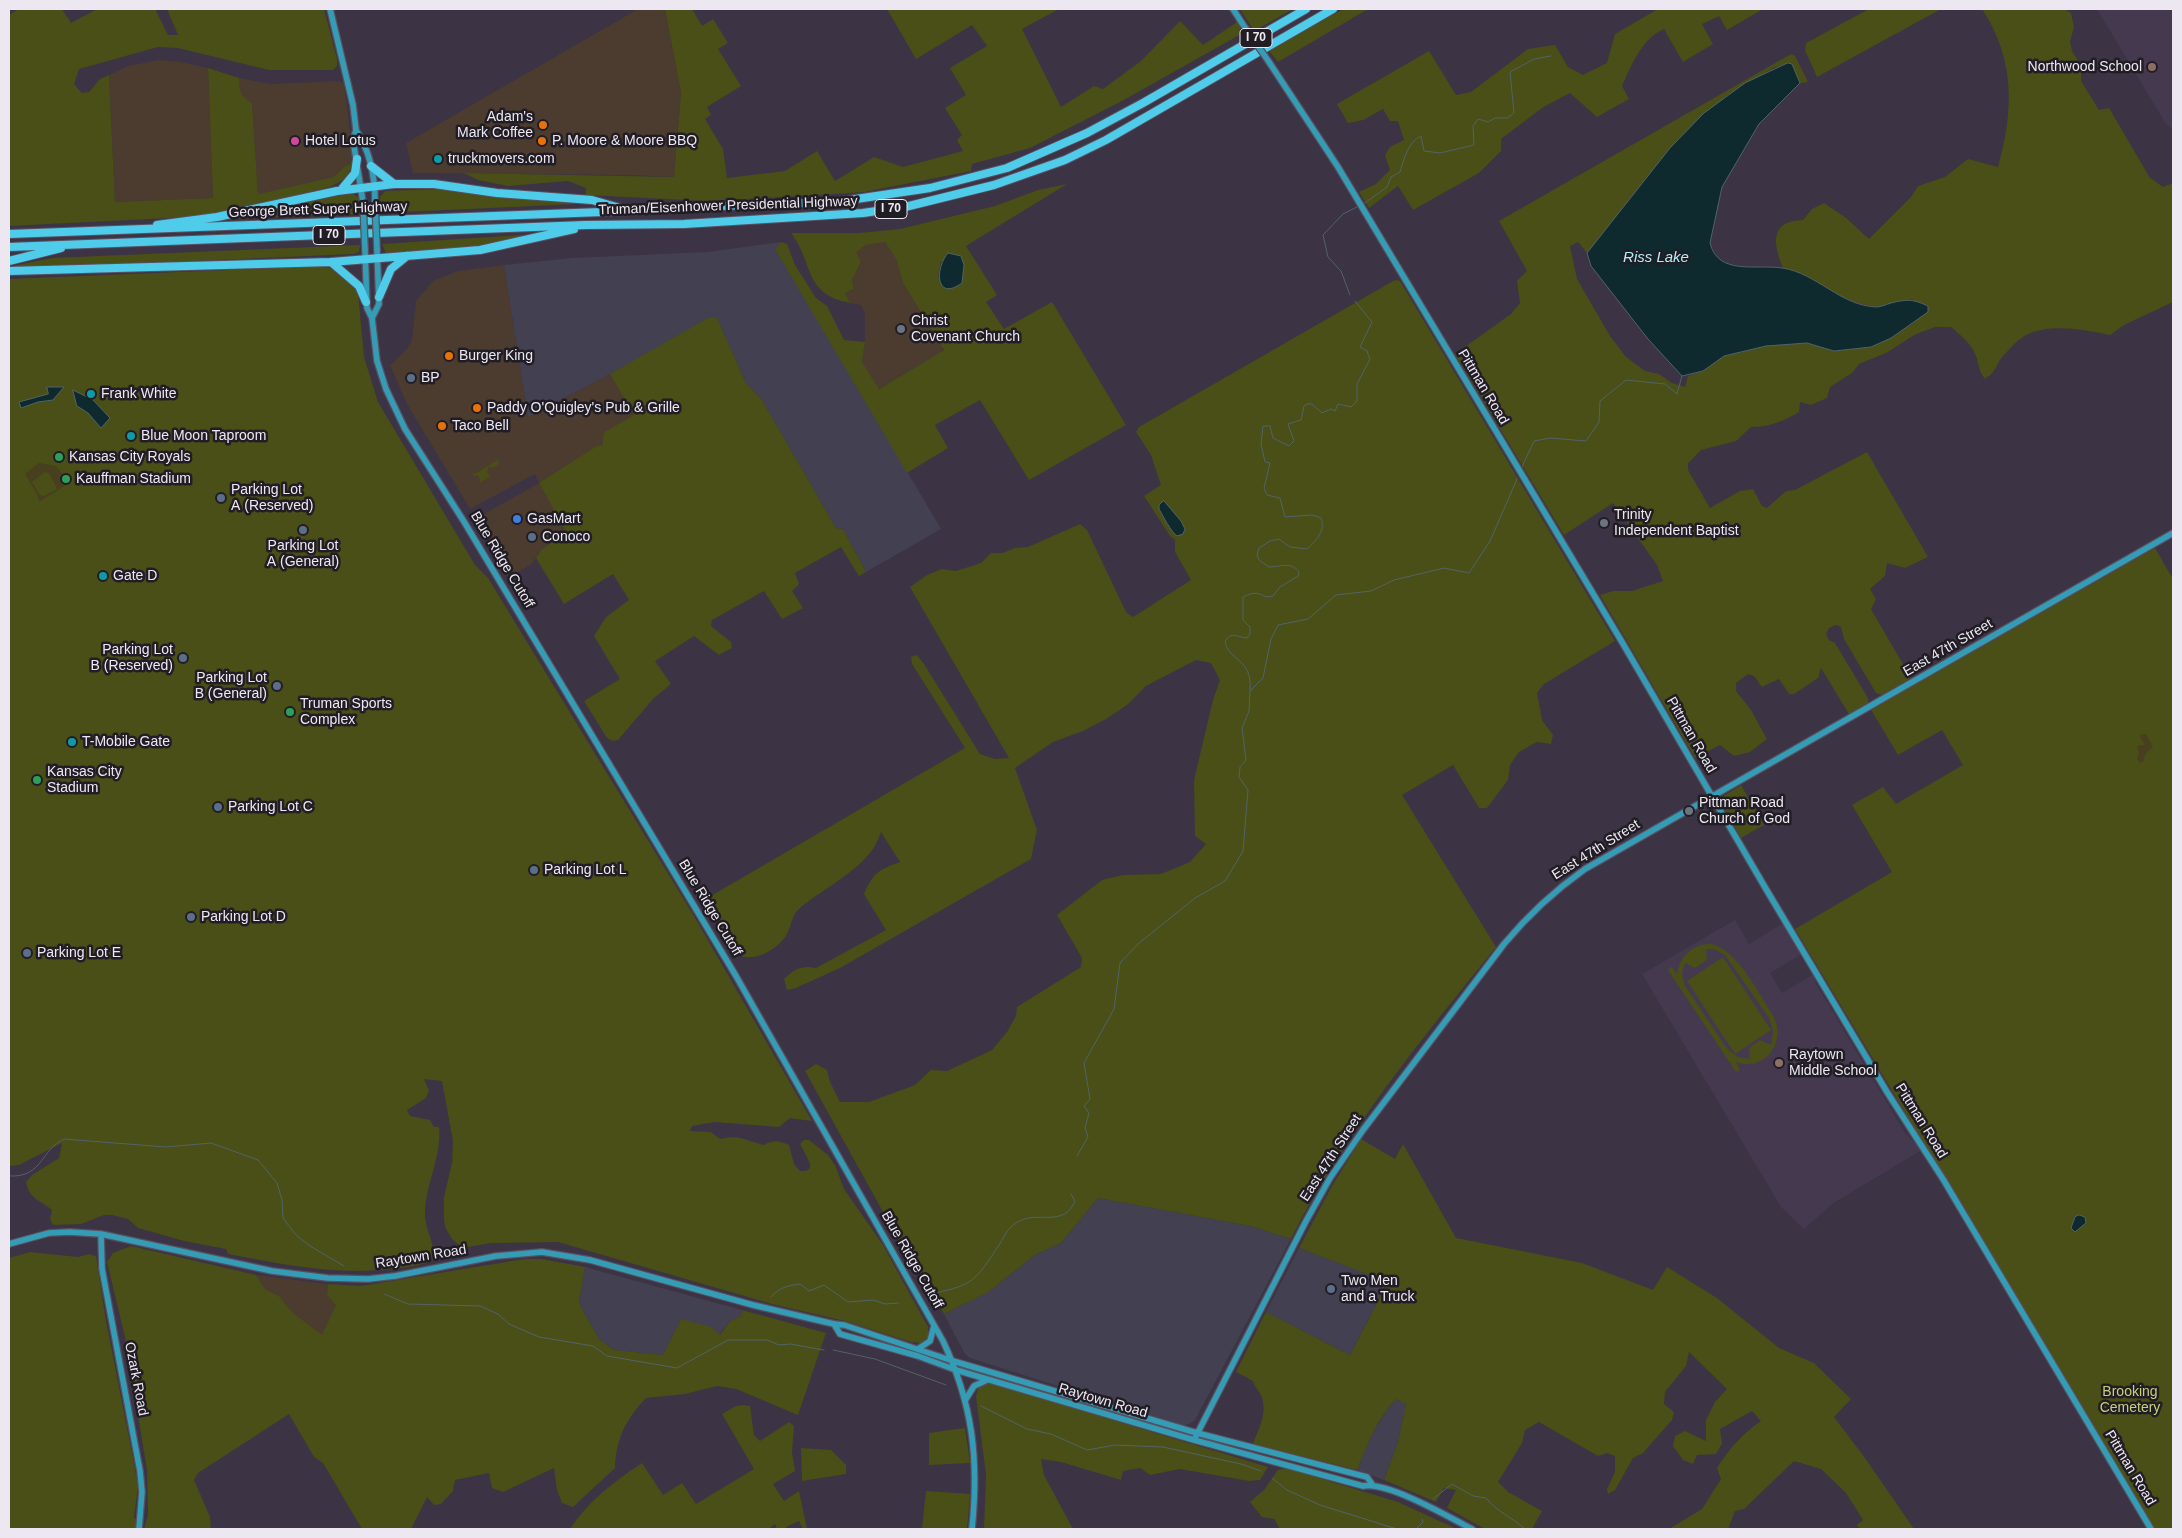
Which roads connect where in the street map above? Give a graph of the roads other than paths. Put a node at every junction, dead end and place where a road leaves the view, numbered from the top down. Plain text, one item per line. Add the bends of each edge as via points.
1 (330, 9) edge
2 (1233, 9) edge
3 (1306, 9) edge
4 (1333, 9) edge
5 (356, 130) junction
6 (357, 159) junction
7 (371, 166) junction
8 (394, 184) junction
9 (375, 186) junction
10 (362, 188) junction
11 (340, 190) junction
12 (629, 211) junction
13 (586, 225) junction
14 (136, 230) junction
15 (9, 234) edge
16 (72, 245) junction
17 (9, 247) edge
18 (408, 256) junction
19 (377, 258) junction
20 (365, 259) junction
21 (9, 262) edge
22 (331, 262) junction
23 (9, 272) edge
24 (379, 296) junction
25 (366, 302) junction
26 (372, 318) junction
27 (2173, 533) edge
28 (1712, 796) junction
29 (101, 1234) junction
30 (9, 1244) edge
31 (834, 1324) junction
32 (934, 1324) junction
33 (917, 1349) junction
34 (953, 1361) junction
35 (956, 1370) junction
36 (988, 1380) junction
37 (966, 1399) junction
38 (1197, 1433) junction
39 (1194, 1440) junction
40 (1372, 1484) junction
41 (139, 1529) edge
42 (972, 1529) edge
43 (1472, 1529) edge
44 (2152, 1529) edge

1 - 5 main road, Blue Ridge Cutoff via 347,74
2 - 28 main road, Pittman Road, bridge via 1356,196
3 - 12 highway, Truman/Eisenhower Presidential Highway / I 70 via 1143,104 1007,168 930,188 829,203
4 - 13 highway, Truman/Eisenhower Presidential Highway / I 70 via 1106,140 1065,160 994,185 905,207 863,213 684,224
5 - 6 main road, Blue Ridge Cutoff via 353,140
5 - 7 main road, Blue Ridge Cutoff via 365,143
6 - 10 main road, Blue Ridge Cutoff
6 - 11 highway via 355,173
7 - 8 highway
7 - 9 main road, Blue Ridge Cutoff
8 - 9 highway
8 - 12 highway via 434,184 497,193 592,200
9 - 10 highway
9 - 19 main road, Blue Ridge Cutoff, bridge
10 - 11 highway
10 - 20 main road, Blue Ridge Cutoff, bridge
11 - 14 highway via 217,217 176,221
12 - 14 highway, George Brett Super Highway / I 70
13 - 16 highway, George Brett Super Highway / I 70
13 - 18 highway via 480,250
14 - 15 highway, George Brett Super Highway / I 70
16 - 17 highway, George Brett Super Highway / I 70
16 - 21 highway
18 - 19 highway
18 - 24 highway via 391,269
19 - 20 highway
19 - 24 main road, Blue Ridge Cutoff
20 - 22 highway
20 - 25 main road, Blue Ridge Cutoff
22 - 23 highway
22 - 25 highway via 360,286
24 - 26 main road, Blue Ridge Cutoff via 379,307
25 - 26 main road, Blue Ridge Cutoff
26 - 32 main road, Blue Ridge Cutoff via 377,361 405,429 463,520 736,976
27 - 28 main road, East 47th Street
28 - 38 main road, East 47th Street via 1585,869 1527,916 1504,944 1330,1178
28 - 44 main road, Pittman Road
29 - 30 main road, Raytown Road via 49,1233
29 - 31 main road, Raytown Road via 272,1271 328,1278 384,1277 496,1256 542,1252 590,1260
29 - 41 main road, Ozark Road via 102,1269 140,1471
31 - 33 main road, Raytown Road
31 - 35 main road, Raytown Road via 840,1334
32 - 33 main road via 932,1339
32 - 34 main road, Blue Ridge Cutoff
33 - 34 main road, Raytown Road
34 - 35 main road, Blue Ridge Cutoff
34 - 38 main road, Raytown Road
35 - 36 main road, Raytown Road
35 - 37 main road, Blue Ridge Cutoff
36 - 37 main road via 974,1386
36 - 39 main road, Raytown Road
37 - 42 main road, Blue Ridge Cutoff via 975,1454
38 - 39 main road, East 47th Street
38 - 40 main road, Raytown Road via 1367,1478
39 - 40 main road, Raytown Road via 1363,1486
40 - 43 main road, Raytown Road

